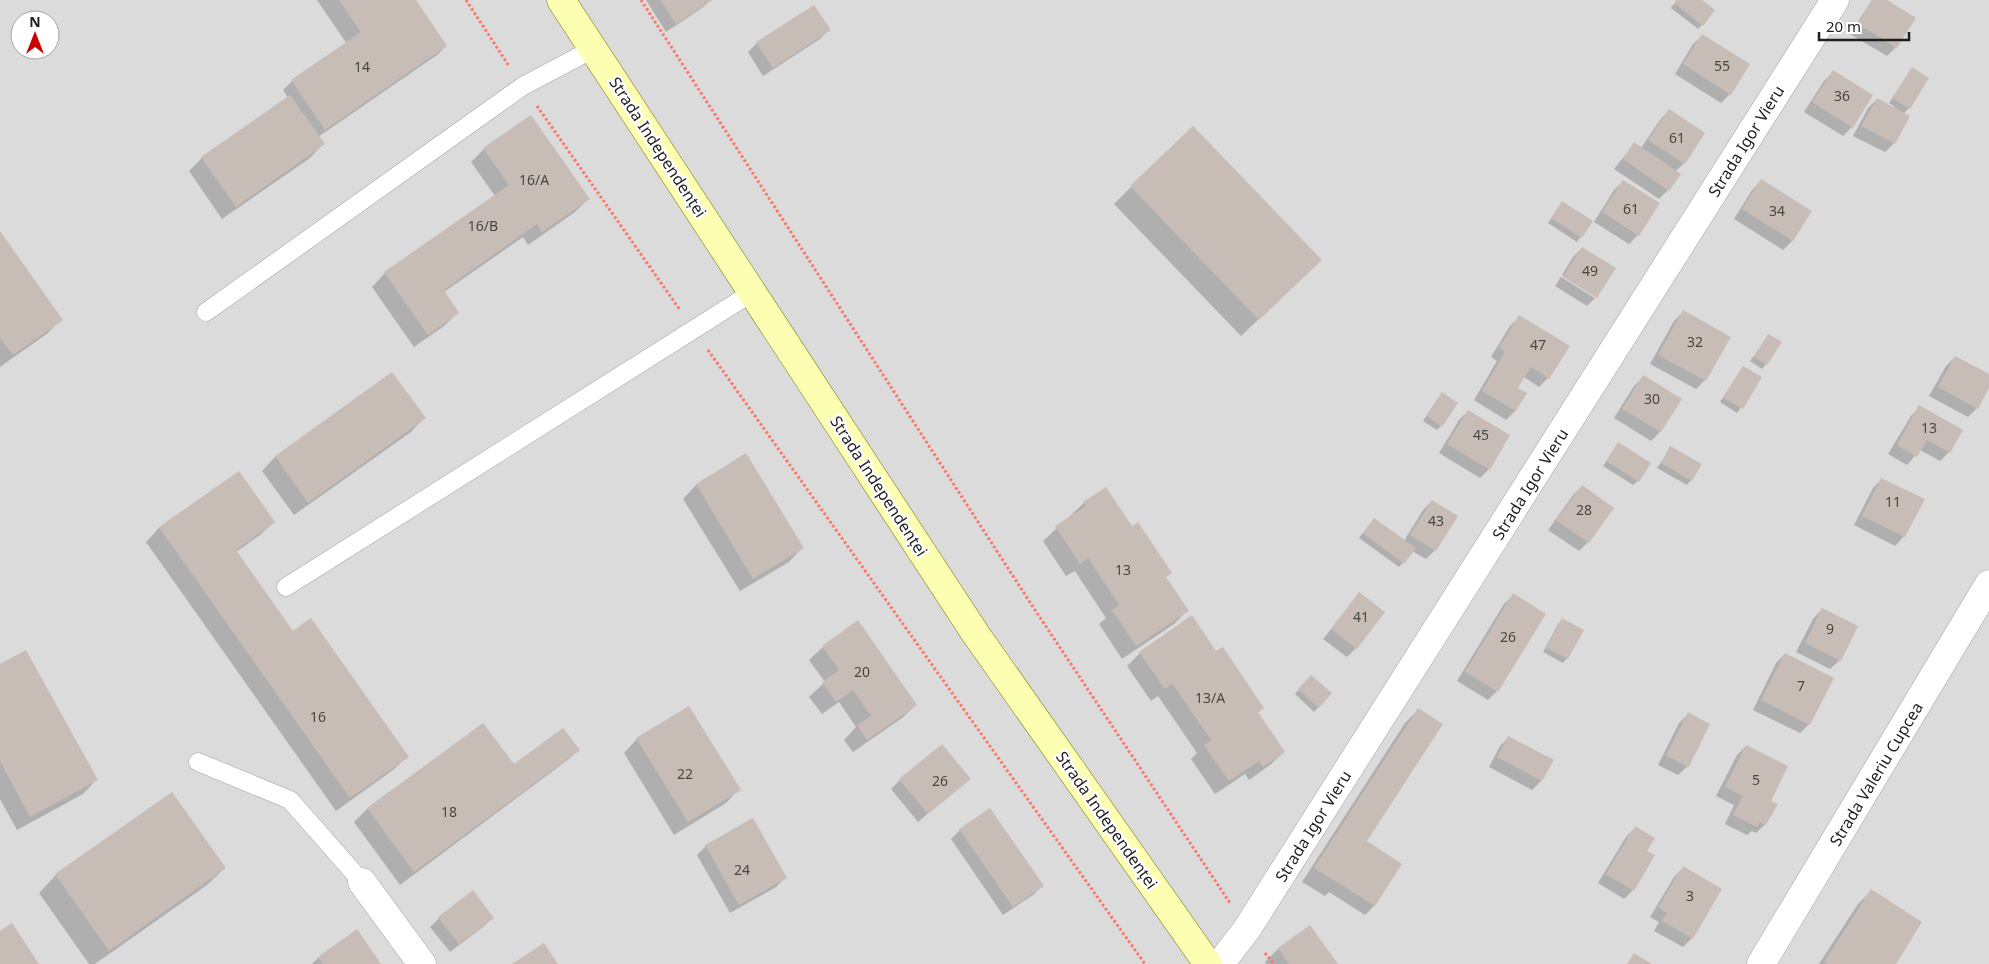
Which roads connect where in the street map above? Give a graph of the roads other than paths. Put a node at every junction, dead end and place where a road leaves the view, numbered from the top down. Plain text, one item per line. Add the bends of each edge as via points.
1 (561, 0) edge
2 (1835, 0) edge
3 (593, 49) junction
4 (753, 292) junction
5 (206, 312) dead end
6 (1989, 584) edge
7 (286, 587) dead end
8 (198, 762) dead end
9 (362, 882) joint
10 (422, 964) edge
11 (1208, 964) edge
12 (1220, 964) edge
13 (1762, 964) edge

1 - 3 main road, Strada Independenței
2 - 12 street, Strada Igor Vieru via 1248,930
3 - 4 main road, Strada Independenței
3 - 5 lane via 523,86
4 - 7 lane
4 - 11 main road, Strada Independenței via 975,633
6 - 13 street, Strada Valeriu Cupcea
8 - 9 lane via 290,800
9 - 10 street

